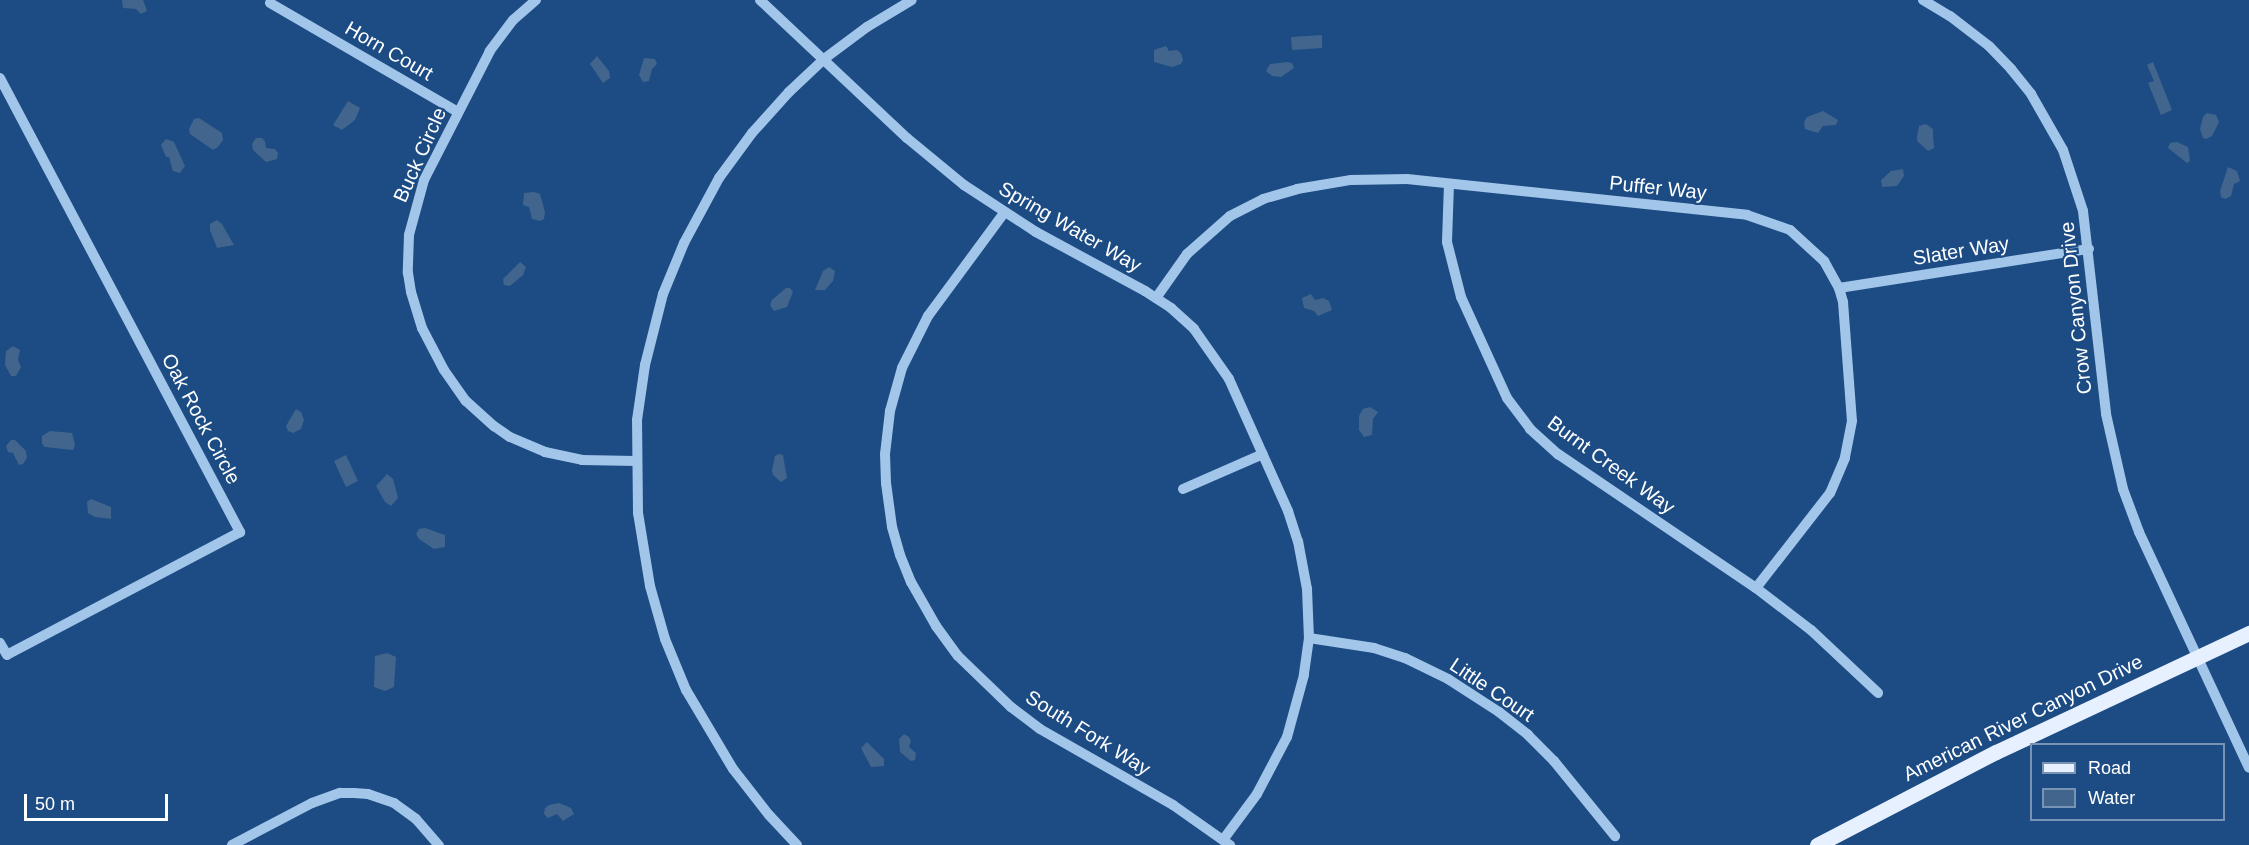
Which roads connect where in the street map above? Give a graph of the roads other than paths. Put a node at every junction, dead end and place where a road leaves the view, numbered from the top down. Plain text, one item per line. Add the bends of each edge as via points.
1 (536, 0) edge
2 (760, 0) edge
3 (912, 0) edge
4 (1923, 0) edge
5 (270, 3) dead end
6 (824, 59) junction
7 (0, 78) edge
8 (458, 112) junction
9 (1449, 184) junction
10 (1004, 213) junction
11 (2089, 249) junction
12 (1839, 288) junction
13 (1156, 298) junction
14 (1263, 454) junction
15 (636, 461) junction
16 (1183, 489) dead end
17 (1756, 588) junction
18 (2249, 633) edge
19 (1309, 638) junction
20 (0, 643) edge
21 (2197, 657) junction
22 (1878, 693) dead end
23 (2249, 768) edge
24 (1615, 836) dead end
25 (1226, 842) edge
26 (232, 845) edge
27 (439, 845) edge
28 (797, 845) edge
29 (1817, 845) edge

1 - 8 street, Buck Circle via 513,20 490,51
2 - 6 street
3 - 6 street
4 - 11 street, Crow Canyon Drive via 1989,46 2031,94 2049,121 2075,180
5 - 8 street, Horn Court
6 - 10 street, Spring Water Way via 925,154
6 - 15 street via 752,133 719,178 684,243 663,294 645,366
7 - 20 street, Oak Rock Circle via 240,532 8,655
8 - 15 street, Buck Circle via 424,180 409,235 408,273 422,328 466,401 510,437 544,452 582,460
9 - 12 street, Puffer Way via 1762,218 1803,238 1824,261
9 - 13 street, Puffer Way via 1388,178 1351,180 1263,199 1230,216 1200,240
9 - 17 street, Burnt Creek Way via 1446,223 1450,261 1466,307 1518,414 1558,454
10 - 13 street, Spring Water Way
10 - 25 street, South Fork Way via 928,316 902,368 890,411 885,454 892,527 900,555 936,626 983,683 1041,729 1173,806
11 - 12 street, Slater Way
11 - 21 street, Crow Canyon Drive via 2111,445 2139,532
12 - 17 street, Puffer Way via 1853,402 1845,458 1820,509
13 - 14 street, Spring Water Way via 1194,329 1213,352
14 - 16 street
14 - 19 street, Spring Water Way via 1298,541 1307,589
15 - 28 street via 638,513 650,586 665,639 686,690 733,770
17 - 22 street, Burnt Creek Way via 1811,630
18 - 21 main road, American River Canyon Drive
19 - 24 street, Little Court via 1374,648 1448,679 1528,735
19 - 25 street, Spring Water Way via 1305,675 1287,737
21 - 23 street, Crow Canyon Drive
21 - 29 main road, American River Canyon Drive via 2001,750
26 - 27 street via 312,803 340,793 354,793 394,803 416,819

